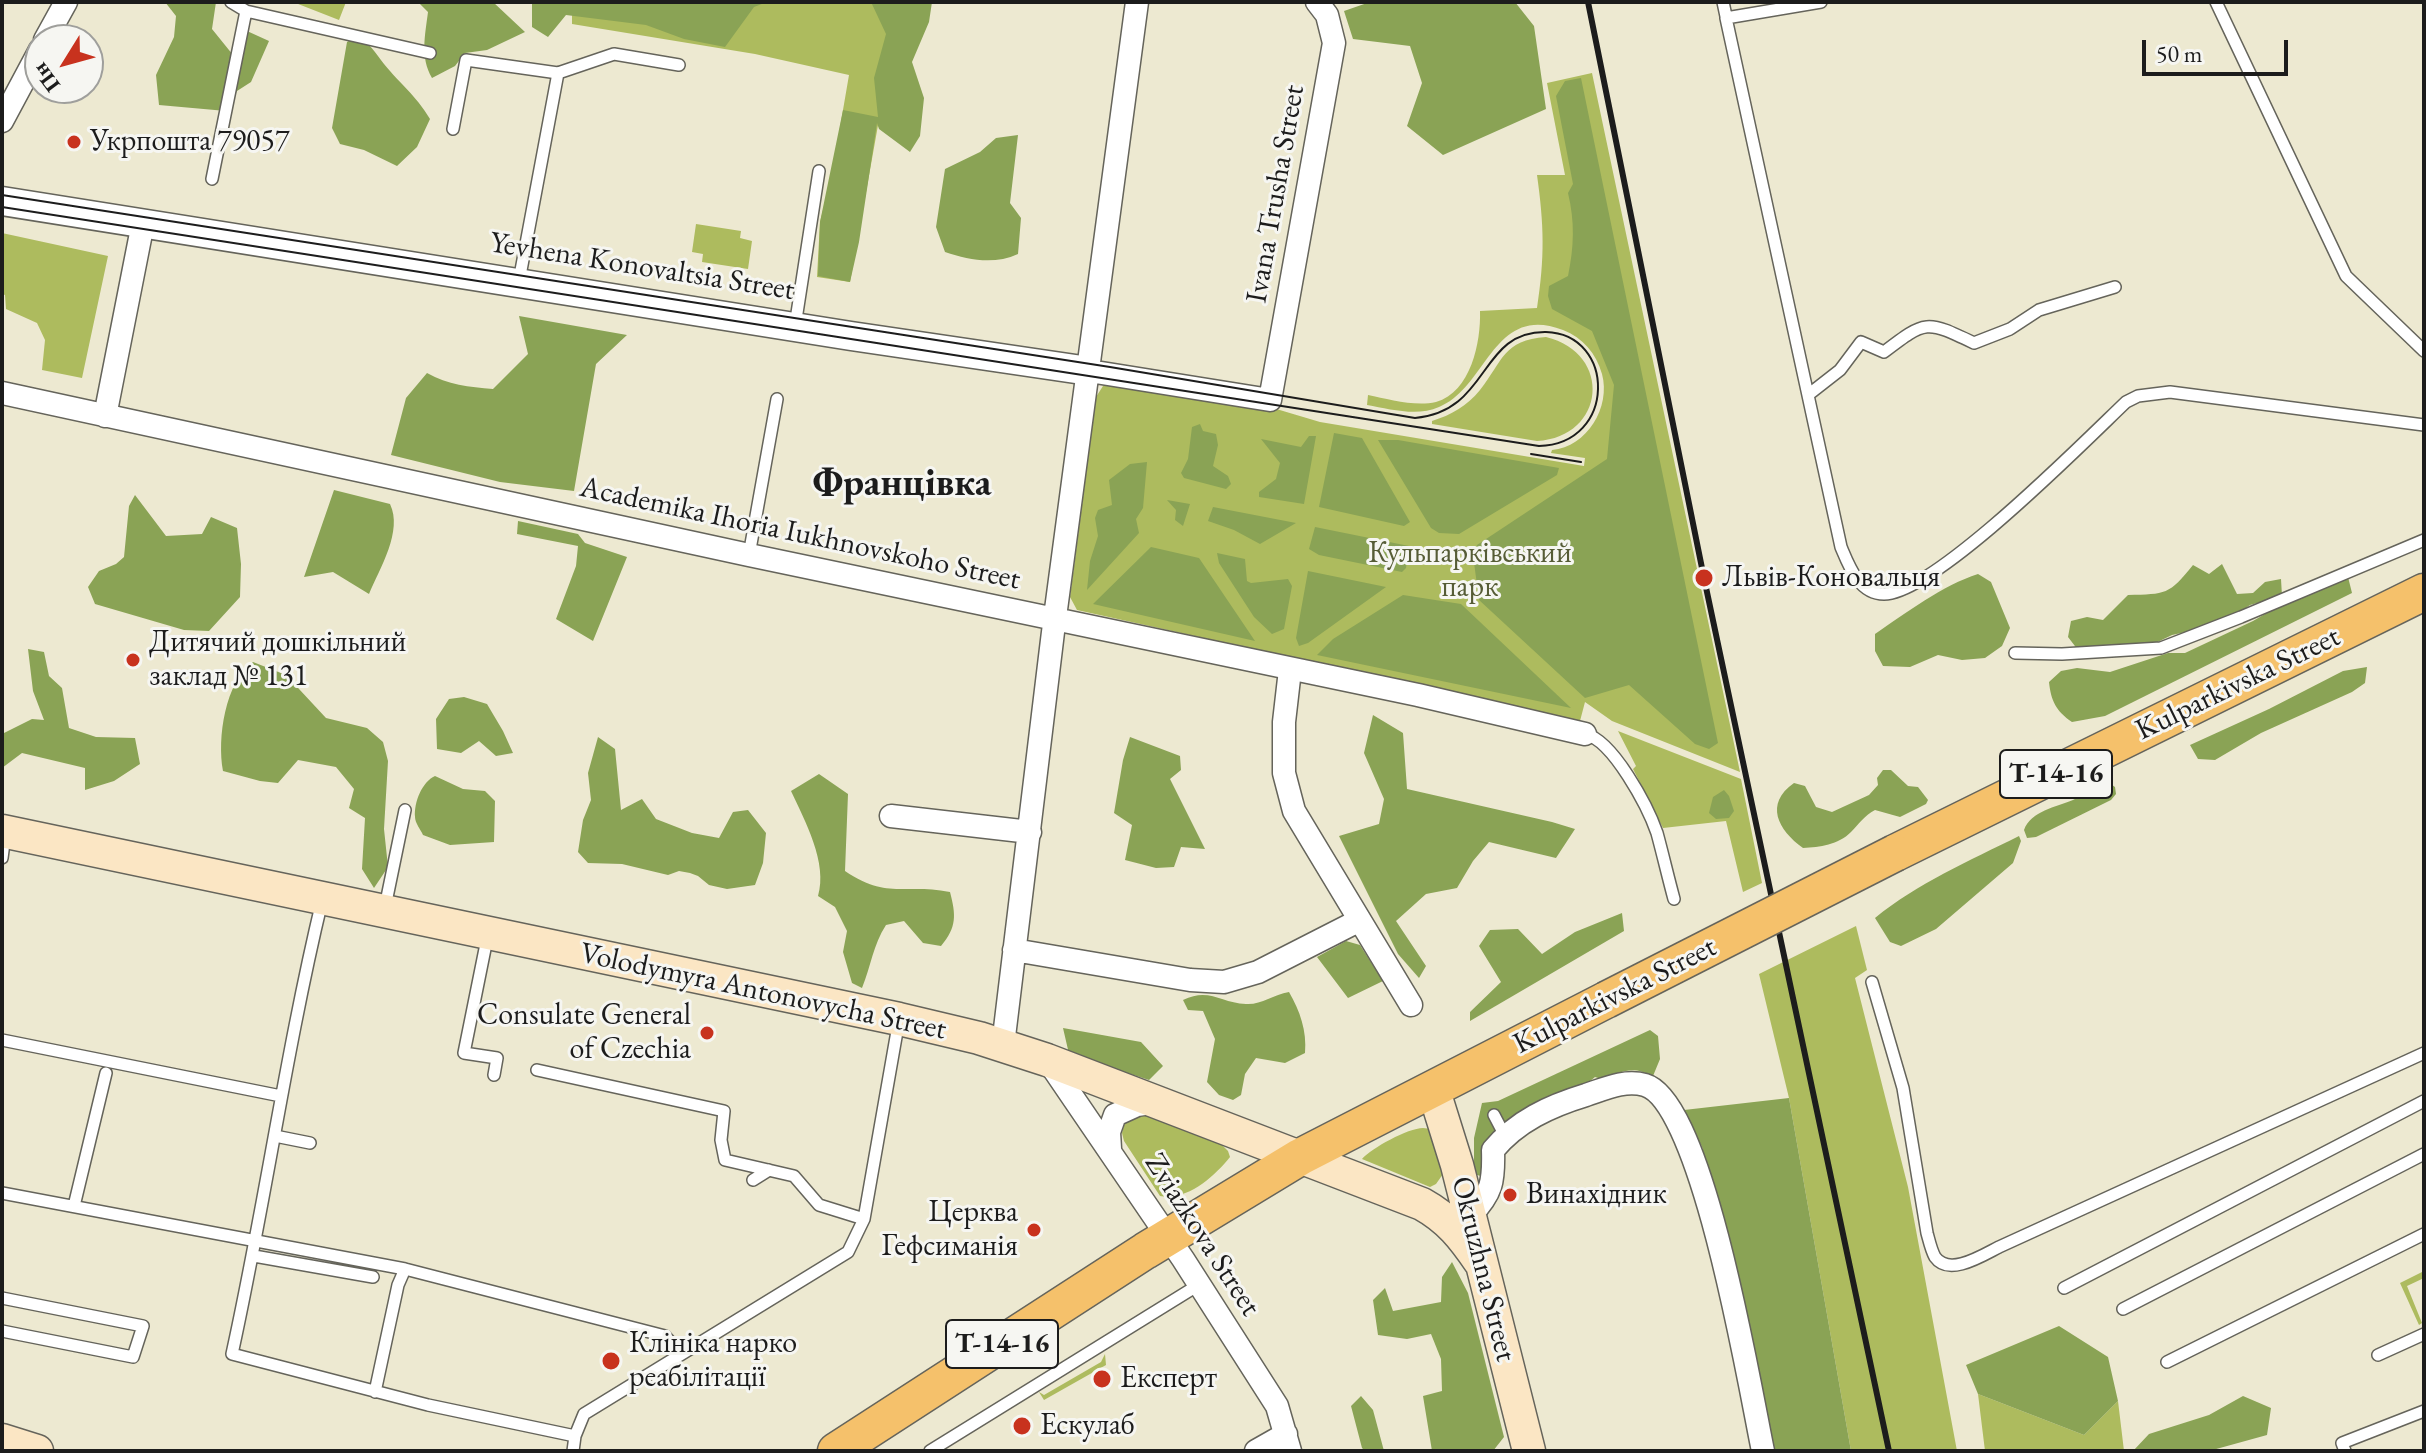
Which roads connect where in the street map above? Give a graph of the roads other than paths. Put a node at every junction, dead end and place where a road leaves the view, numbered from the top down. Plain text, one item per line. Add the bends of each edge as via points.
1 (66, 2) edge
2 (231, 2) edge
3 (1137, 2) edge
4 (1317, 2) edge
5 (1723, 2) edge
6 (1821, 2) edge
7 (2216, 2) edge
8 (246, 11) junction
9 (1726, 18) junction
10 (54, 24) edge
11 (430, 53) dead end
12 (679, 65) dead end
13 (558, 73) junction
14 (24, 80) edge
15 (2, 121) edge
16 (453, 129) dead end
17 (819, 171) dead end
18 (212, 179) dead end
19 (2, 201) edge
20 (143, 223) junction
21 (519, 282) junction
22 (2115, 287) dead end
23 (795, 327) junction
24 (2424, 351) edge
25 (1089, 371) junction
26 (2, 393) edge
27 (1808, 395) junction
28 (777, 399) dead end
29 (1270, 400) joint
30 (105, 416) junction
31 (2424, 425) edge
32 (2424, 540) edge
33 (749, 555) junction
34 (2424, 592) edge
35 (1055, 618) junction
36 (2015, 653) dead end
37 (1290, 670) junction
38 (1585, 734) joint
39 (405, 810) dead end
40 (891, 816) dead end
41 (1030, 832) junction
42 (3, 840) edge
43 (323, 899) junction
44 (1674, 899) dead end
45 (384, 912) junction
46 (1358, 921) junction
47 (488, 934) junction
48 (1014, 950) junction
49 (1872, 982) dead end
50 (1411, 1005) dead end
51 (899, 1019) junction
52 (2, 1040) edge
53 (1003, 1045) junction
54 (2424, 1053) edge
55 (1047, 1060) junction
56 (537, 1070) dead end
57 (106, 1073) dead end
58 (494, 1075) dead end
59 (1433, 1088) junction
60 (281, 1096) junction
61 (2424, 1101) edge
62 (1159, 1102) junction
63 (1494, 1115) dead end
64 (275, 1136) junction
65 (1505, 1136) junction
66 (310, 1143) dead end
67 (1110, 1149) junction
68 (2424, 1154) edge
69 (1300, 1157) junction
70 (1457, 1165) junction
71 (769, 1170) junction
72 (753, 1180) dead end
73 (2, 1193) edge
74 (1422, 1204) junction
75 (74, 1206) junction
76 (1470, 1216) junction
77 (864, 1219) junction
78 (2424, 1234) edge
79 (1168, 1238) junction
80 (256, 1241) junction
81 (254, 1256) junction
82 (1480, 1262) junction
83 (405, 1269) junction
84 (373, 1277) dead end
85 (1200, 1284) junction
86 (2064, 1288) dead end
87 (2, 1298) edge
88 (2123, 1309) dead end
89 (2, 1331) edge
90 (2424, 1334) edge
91 (681, 1354) junction
92 (2378, 1355) dead end
93 (2167, 1362) dead end
94 (375, 1392) junction
95 (2424, 1411) edge
96 (575, 1436) junction
97 (2, 1440) edge
98 (1288, 1442) edge
99 (1523, 1449) edge
100 (37, 1451) edge
101 (573, 1451) edge
102 (836, 1451) edge
103 (930, 1451) edge
104 (1256, 1451) edge
105 (1763, 1451) edge
106 (2345, 1451) edge

1 - 10 street
2 - 8 lane
3 - 25 street
4 - 29 street, Ivana Trusha Street via 1327,15 1334,43
5 - 9 lane
6 - 9 lane
7 - 24 lane via 2346,276
8 - 11 lane
8 - 18 lane
9 - 27 lane
12 - 13 lane via 614,54
13 - 16 lane via 466,60
13 - 21 lane
14 - 15 street
17 - 23 lane
19 - 20 street, Yevhena Konovaltsia Street
20 - 21 street, Yevhena Konovaltsia Street
20 - 30 street
21 - 23 street, Yevhena Konovaltsia Street
22 - 27 lane via 2039,310 1974,343 1937,325 1913,329 1884,352 1861,342 1840,370
23 - 25 street, Yevhena Konovaltsia Street
25 - 29 street, Yevhena Konovaltsia Street
25 - 35 street
26 - 30 street, Academika Ihoria Iukhnovskoho Street
27 - 31 lane via 1841,547 1866,589 1882,594 1906,590 1932,573 2044,483 2138,396 2170,392
28 - 33 lane
30 - 33 street, Academika Ihoria Iukhnovskoho Street
32 - 36 lane via 2161,648
33 - 35 street, Academika Ihoria Iukhnovskoho Street
34 - 59 main road, Kulparkivska Street / Т-14-16, bridge
35 - 37 street, Academika Ihoria Iukhnovskoho Street
35 - 41 street
37 - 38 street, Academika Ihoria Iukhnovskoho Street
37 - 46 street via 1284,773 1294,811
38 - 44 lane via 1596,736 1642,799
39 - 45 lane
40 - 41 street
41 - 48 street
42 - 43 main road, Volodymyra Antonovycha Street
43 - 45 main road, Volodymyra Antonovycha Street
43 - 60 lane
45 - 47 main road, Volodymyra Antonovycha Street
46 - 48 street via 1258,972 1224,982
46 - 50 street
47 - 51 main road, Volodymyra Antonovycha Street
47 - 58 lane via 464,1053 497,1058
48 - 53 street
49 - 54 lane via 1903,1088 1933,1255 1951,1265
51 - 53 main road, Volodymyra Antonovycha Street
51 - 77 lane
52 - 60 lane
53 - 55 main road, Volodymyra Antonovycha Street
55 - 62 main road, Volodymyra Antonovycha Street
55 - 67 street, Zviazkova Street
56 - 71 lane via 724,1111 725,1160
57 - 75 lane
59 - 69 main road, Kulparkivska Street / Т-14-16
59 - 70 main road, Okruzhna Street
60 - 64 lane
61 - 86 lane
62 - 67 street via 1115,1115
62 - 69 main road, Volodymyra Antonovycha Street
63 - 65 lane
64 - 66 lane
64 - 80 lane
65 - 76 street via 1493,1150 1494,1182
65 - 105 street via 1551,1106 1624,1083 1647,1085 1670,1106 1690,1145 1722,1254
67 - 79 street, Zviazkova Street
68 - 88 lane
69 - 74 main road, Volodymyra Antonovycha Street
69 - 79 main road, Kulparkivska Street / Т-14-16
70 - 74 main road via 1446,1187
70 - 76 main road, Okruzhna Street
71 - 72 lane
71 - 77 lane via 794,1176 819,1205
73 - 75 lane
74 - 82 main road, Volodymyra Antonovycha Street via 1457,1229
75 - 80 lane
76 - 82 main road, Okruzhna Street
77 - 91 lane via 848,1252
78 - 93 lane
79 - 85 street, Zviazkova Street
79 - 102 main road, Kulparkivska Street / Т-14-16
80 - 81 lane
80 - 83 lane
81 - 84 lane
81 - 94 lane via 232,1354
82 - 99 main road, Okruzhna Street
83 - 91 lane via 665,1336
83 - 94 lane
85 - 98 street, Zviazkova Street via 1277,1406
85 - 103 lane
87 - 89 lane via 143,1326 133,1357
90 - 92 lane
91 - 96 lane via 584,1414
94 - 96 lane
95 - 106 lane via 2342,1443
96 - 101 lane
97 - 100 main road
98 - 104 street

